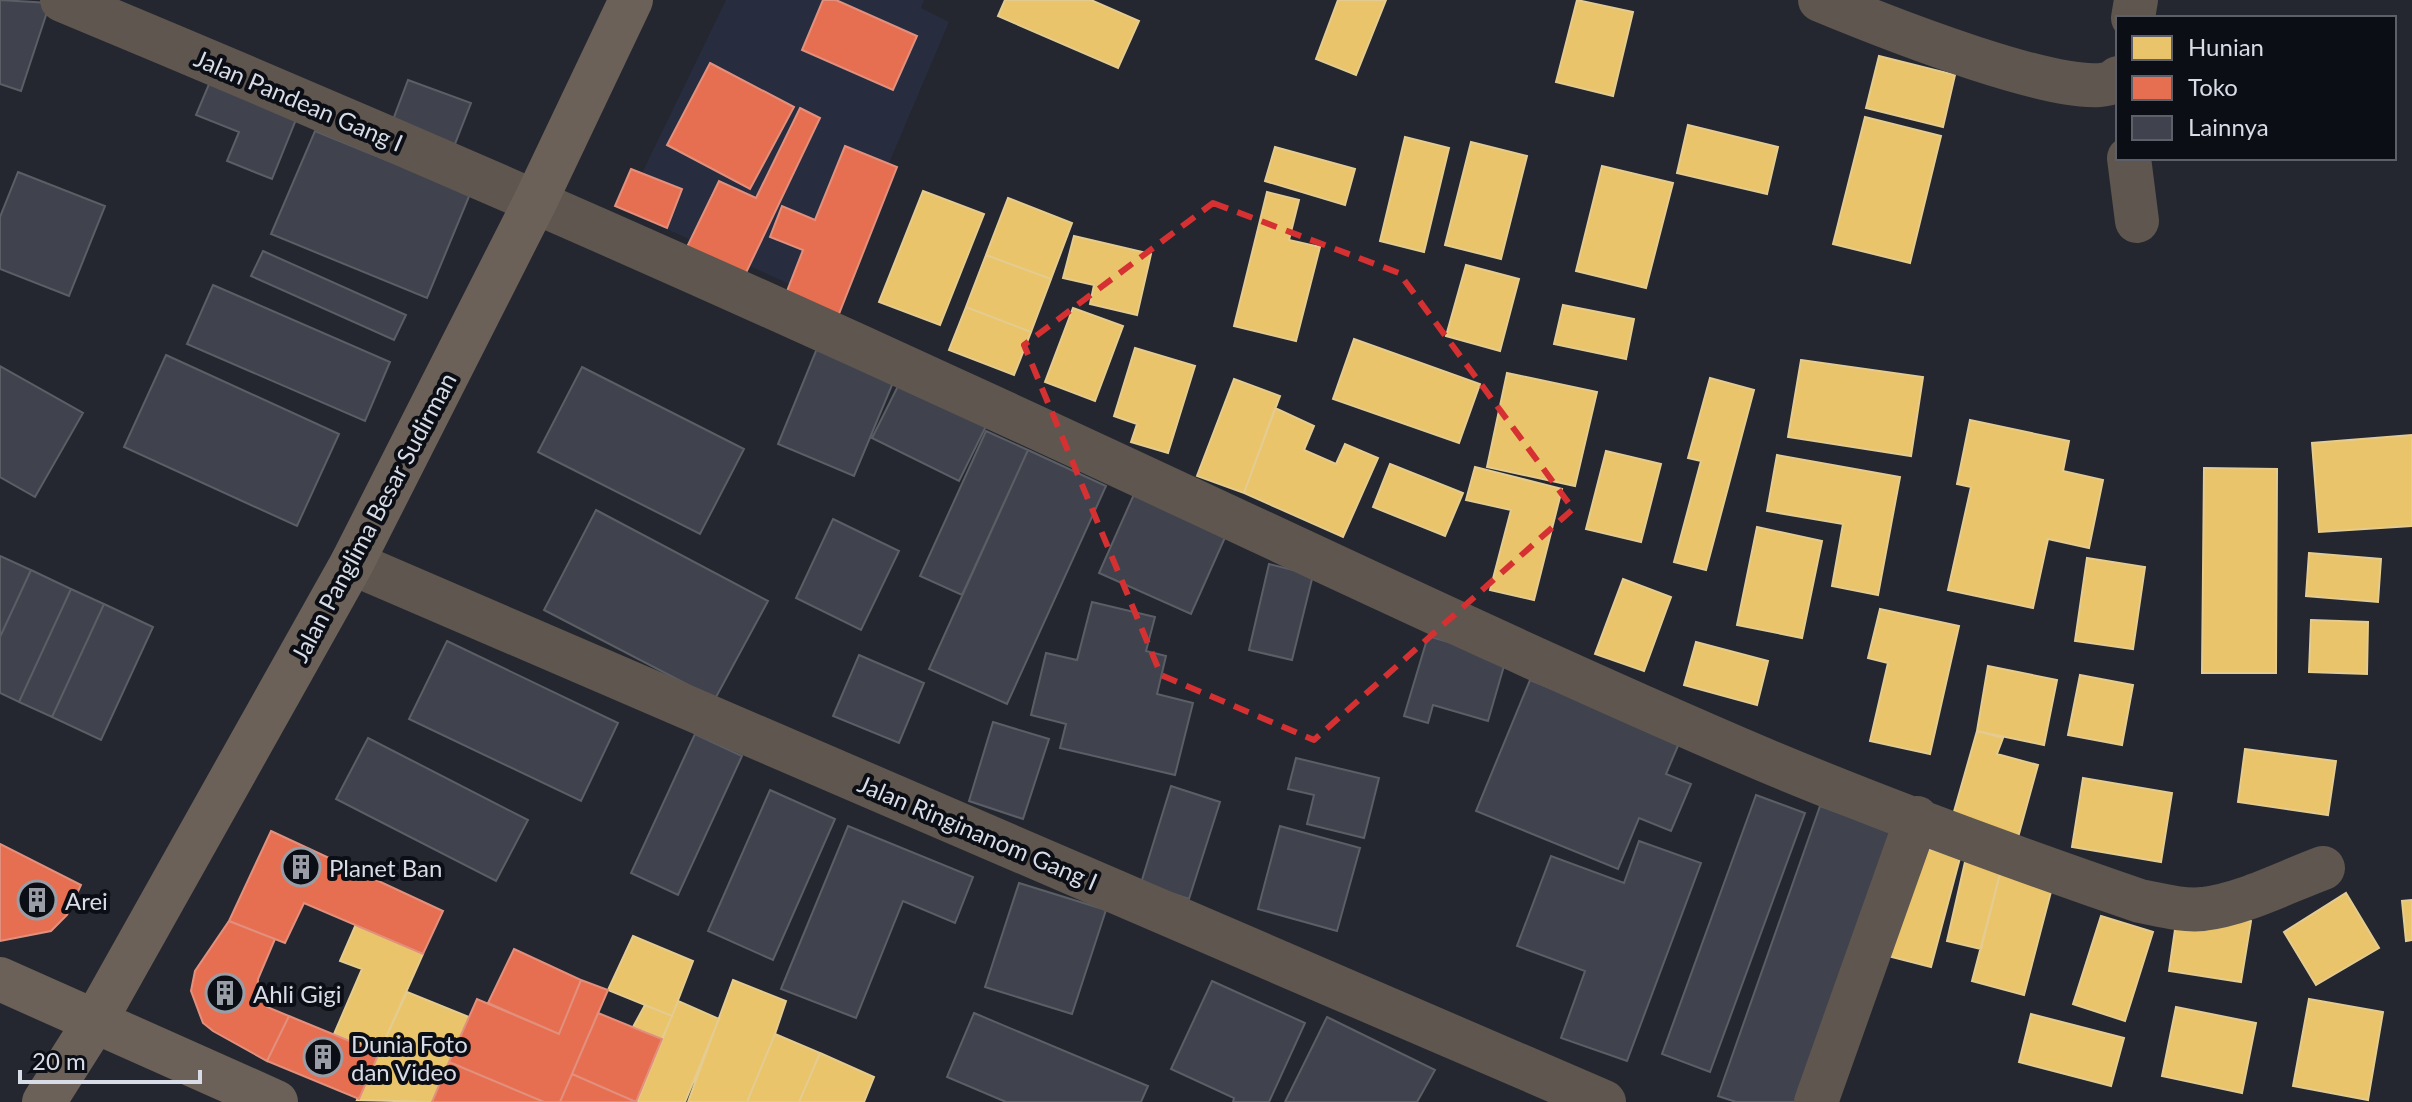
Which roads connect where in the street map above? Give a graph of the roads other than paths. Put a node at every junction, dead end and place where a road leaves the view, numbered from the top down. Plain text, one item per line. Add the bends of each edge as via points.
1 (62, 0) edge
2 (631, 0) edge
3 (1820, 0) edge
4 (2116, 83) edge
5 (2129, 160) edge
6 (535, 202) junction
7 (2137, 221) dead end
8 (352, 563) junction
9 (1917, 818) junction
10 (2323, 868) dead end
11 (0, 979) edge
12 (94, 1023) junction
13 (44, 1102) edge
14 (276, 1102) edge
15 (1604, 1102) edge
16 (1816, 1102) edge

1 - 6 street, Jalan Pandean Gang I
2 - 6 main road, Jalan Panglima Besar Sudirman
3 - 4 street via 1935,47 1999,66 2082,85
5 - 7 street
6 - 8 main road, Jalan Panglima Besar Sudirman
6 - 9 street, Jalan Pandean Gang I via 961,392 1414,604 1771,762
8 - 12 main road, Jalan Panglima Besar Sudirman
8 - 15 street, Jalan Ringinanom Gang I
9 - 10 street, Jalan Pandean Gang I via 2140,901 2180,909 2229,903
9 - 16 street
11 - 12 main road
12 - 13 main road, Jalan Panglima Besar Sudirman
12 - 14 main road

